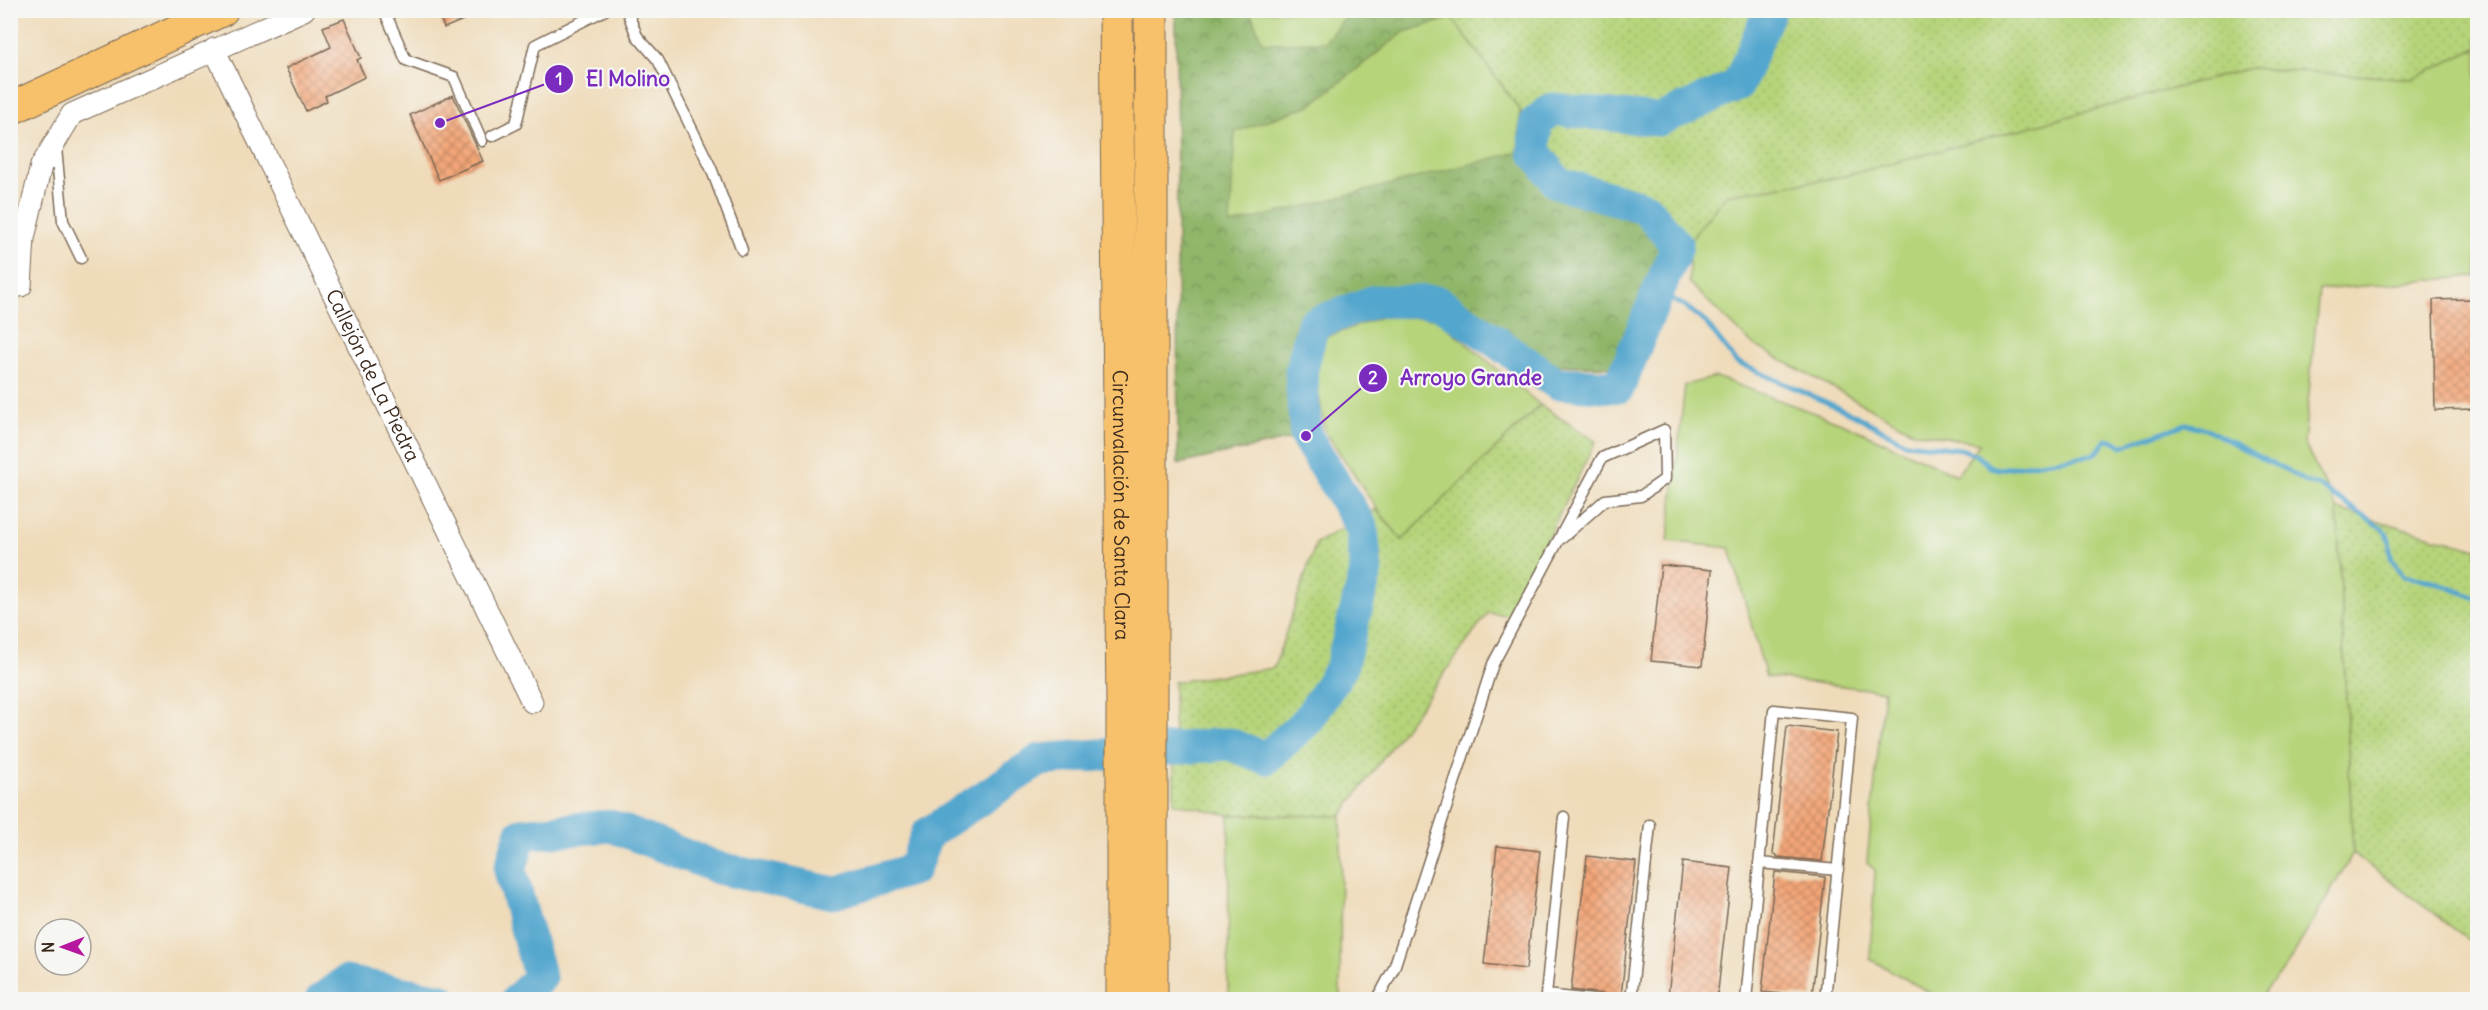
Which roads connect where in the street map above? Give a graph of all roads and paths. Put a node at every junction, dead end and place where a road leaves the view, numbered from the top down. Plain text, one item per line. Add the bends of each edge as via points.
1 (222, 10) edge
2 (304, 10) edge
3 (384, 10) edge
4 (605, 10) edge
5 (630, 10) edge
6 (1116, 10) edge
7 (1151, 10) edge
8 (214, 49) junction
9 (10, 109) edge
10 (56, 142) junction
11 (742, 250) dead end
12 (81, 258) dead end
13 (21, 286) dead end
14 (1562, 538) junction
15 (532, 702) dead end
16 (1138, 703) junction
17 (1138, 809) junction
18 (1564, 817) dead end
19 (1650, 825) dead end
20 (1759, 863) junction
21 (1838, 870) junction
22 (1123, 999) edge
23 (1151, 999) edge
24 (1377, 999) edge
25 (1592, 999) edge
26 (1631, 999) edge
27 (1746, 999) edge
28 (1825, 999) edge

1 - 9 main road
2 - 8 street
3 - 4 lane via 406,60 454,77 487,138 516,124 535,45
5 - 11 lane via 637,36 658,60 711,168
6 - 16 highway, Circunvalación de Santa Clara
7 - 16 highway, Circunvalación de Santa Clara
8 - 10 street via 72,114
8 - 15 street, Callejón de La Piedra
10 - 12 lane via 63,221
10 - 13 street via 41,166 24,238
14 - 14 lane via 1602,458 1664,430 1665,479 1641,496 1605,500
14 - 24 lane via 1493,664 1394,968
16 - 17 highway, Circunvalación de Santa Clara
17 - 22 highway, Circunvalación de Santa Clara
17 - 23 highway, Circunvalación de Santa Clara
18 - 25 lane via 1546,995
19 - 26 lane
20 - 21 lane
20 - 21 lane via 1774,710 1852,718
20 - 27 lane
21 - 28 lane

